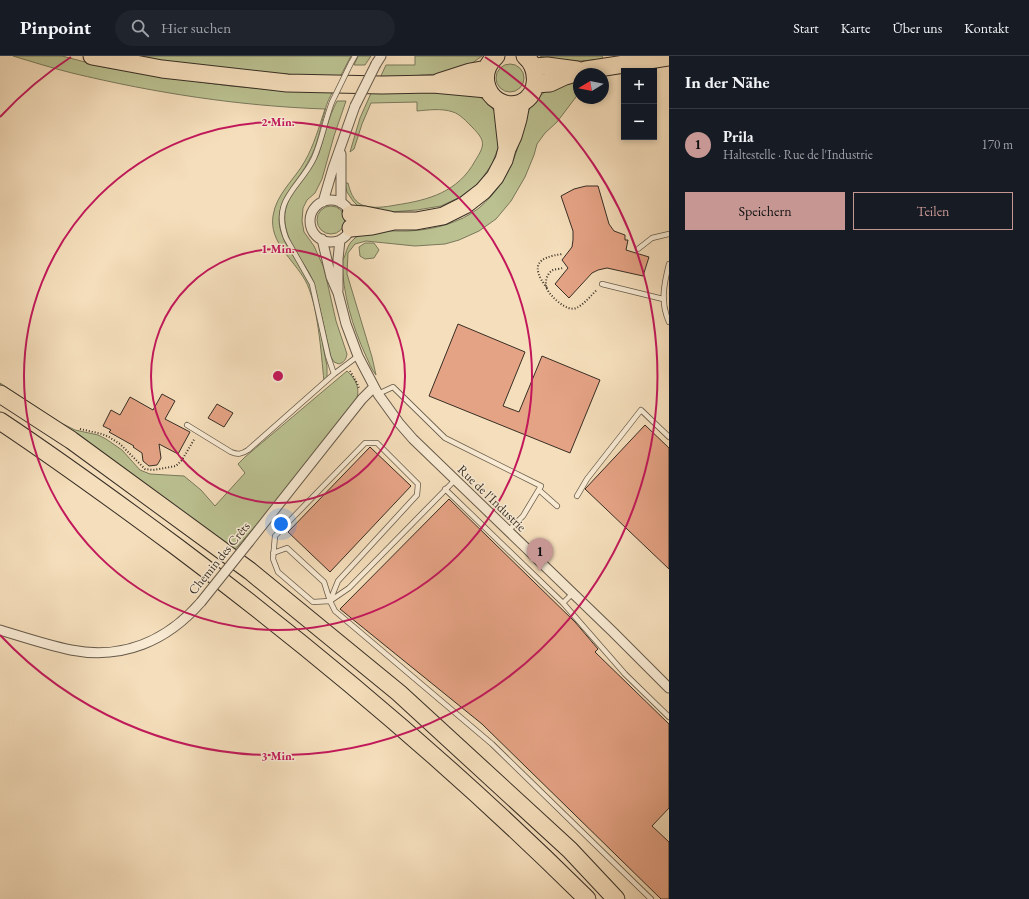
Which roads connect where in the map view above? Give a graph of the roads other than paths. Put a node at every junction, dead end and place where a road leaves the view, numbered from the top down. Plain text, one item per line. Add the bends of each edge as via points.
1 (92, 56) edge
2 (355, 56) edge
3 (669, 57) edge
4 (379, 60) edge
5 (530, 61) edge
6 (492, 62) edge
7 (599, 68) edge
8 (573, 69) edge
9 (573, 74) edge
10 (434, 84) junction
11 (535, 84) junction
12 (487, 89) junction
13 (502, 103) junction
14 (521, 103) junction
15 (341, 147) junction
16 (507, 148) junction
17 (323, 202) junction
18 (346, 221) junction
19 (669, 234) edge
20 (322, 239) junction
21 (638, 249) dead end
22 (669, 264) edge
23 (602, 284) road end
24 (338, 293) junction
25 (663, 298) junction
26 (669, 322) edge
27 (358, 356) junction
28 (334, 374) junction
29 (376, 390) junction
30 (0, 394) edge
31 (0, 406) edge
32 (0, 421) edge
33 (187, 425) dead end
34 (669, 437) edge
35 (455, 480) junction
36 (445, 489) junction
37 (539, 490) junction
38 (577, 496) dead end
39 (557, 506) dead end
40 (508, 531) junction
41 (274, 553) junction
42 (573, 593) junction
43 (330, 601) junction
44 (563, 603) junction
45 (0, 630) edge
46 (669, 688) edge
47 (669, 717) edge
48 (587, 899) edge
49 (606, 899) edge
50 (616, 899) edge
51 (651, 899) edge

1 - 10 highway via 162,69 287,83 382,86
2 - 28 lane, bridge via 332,102 312,162 286,200 282,216 286,238 312,284
3 - 7 highway
4 - 15 street, bridge via 355,106
5 - 8 highway
5 - 11 highway via 536,79
6 - 10 highway
6 - 12 highway via 485,76
9 - 11 highway
10 - 12 highway
11 - 14 highway via 530,95
12 - 13 highway
13 - 14 highway
13 - 16 highway
14 - 16 highway via 515,130
15 - 17 street via 332,168
15 - 18 street
16 - 18 highway via 495,177 483,191 465,205 443,216 416,221 394,221 365,215
17 - 18 street via 332,200
17 - 20 street via 314,209 311,220 314,233
18 - 20 street via 331,241
18 - 24 street via 338,259
19 - 21 lane via 652,238
20 - 24 street via 331,277
22 - 25 lane
23 - 25 lane
24 - 27 street
25 - 26 lane
27 - 28 lane
27 - 29 street
28 - 33 lane via 242,454 231,452
29 - 35 street, Rue de l'Industrie via 406,432
29 - 37 lane via 393,386 445,438 541,486
29 - 45 street, Chemin des Crêts, bridge via 362,399 201,602 183,621 164,635 121,651 98,652 72,650
30 - 50 highway via 71,440 250,571 399,694 570,850
31 - 49 highway via 67,450 261,592 390,700 553,846
32 - 48 highway via 148,525 320,659 447,767
34 - 38 lane via 641,410 587,479
35 - 36 lane
35 - 40 street, Rue de l'Industrie
36 - 43 lane via 349,588
36 - 44 lane
37 - 39 lane
37 - 40 lane via 523,516
40 - 42 street, Rue de l'Industrie
41 - 43 lane via 273,559 278,572 312,602
41 - 43 lane via 287,548 324,582
41 - 43 lane via 276,536 365,443 377,443 418,484 417,495 338,581
42 - 44 lane
42 - 46 street, Rue de l'Industrie
43 - 51 lane via 335,611 492,744
44 - 47 lane via 625,674

